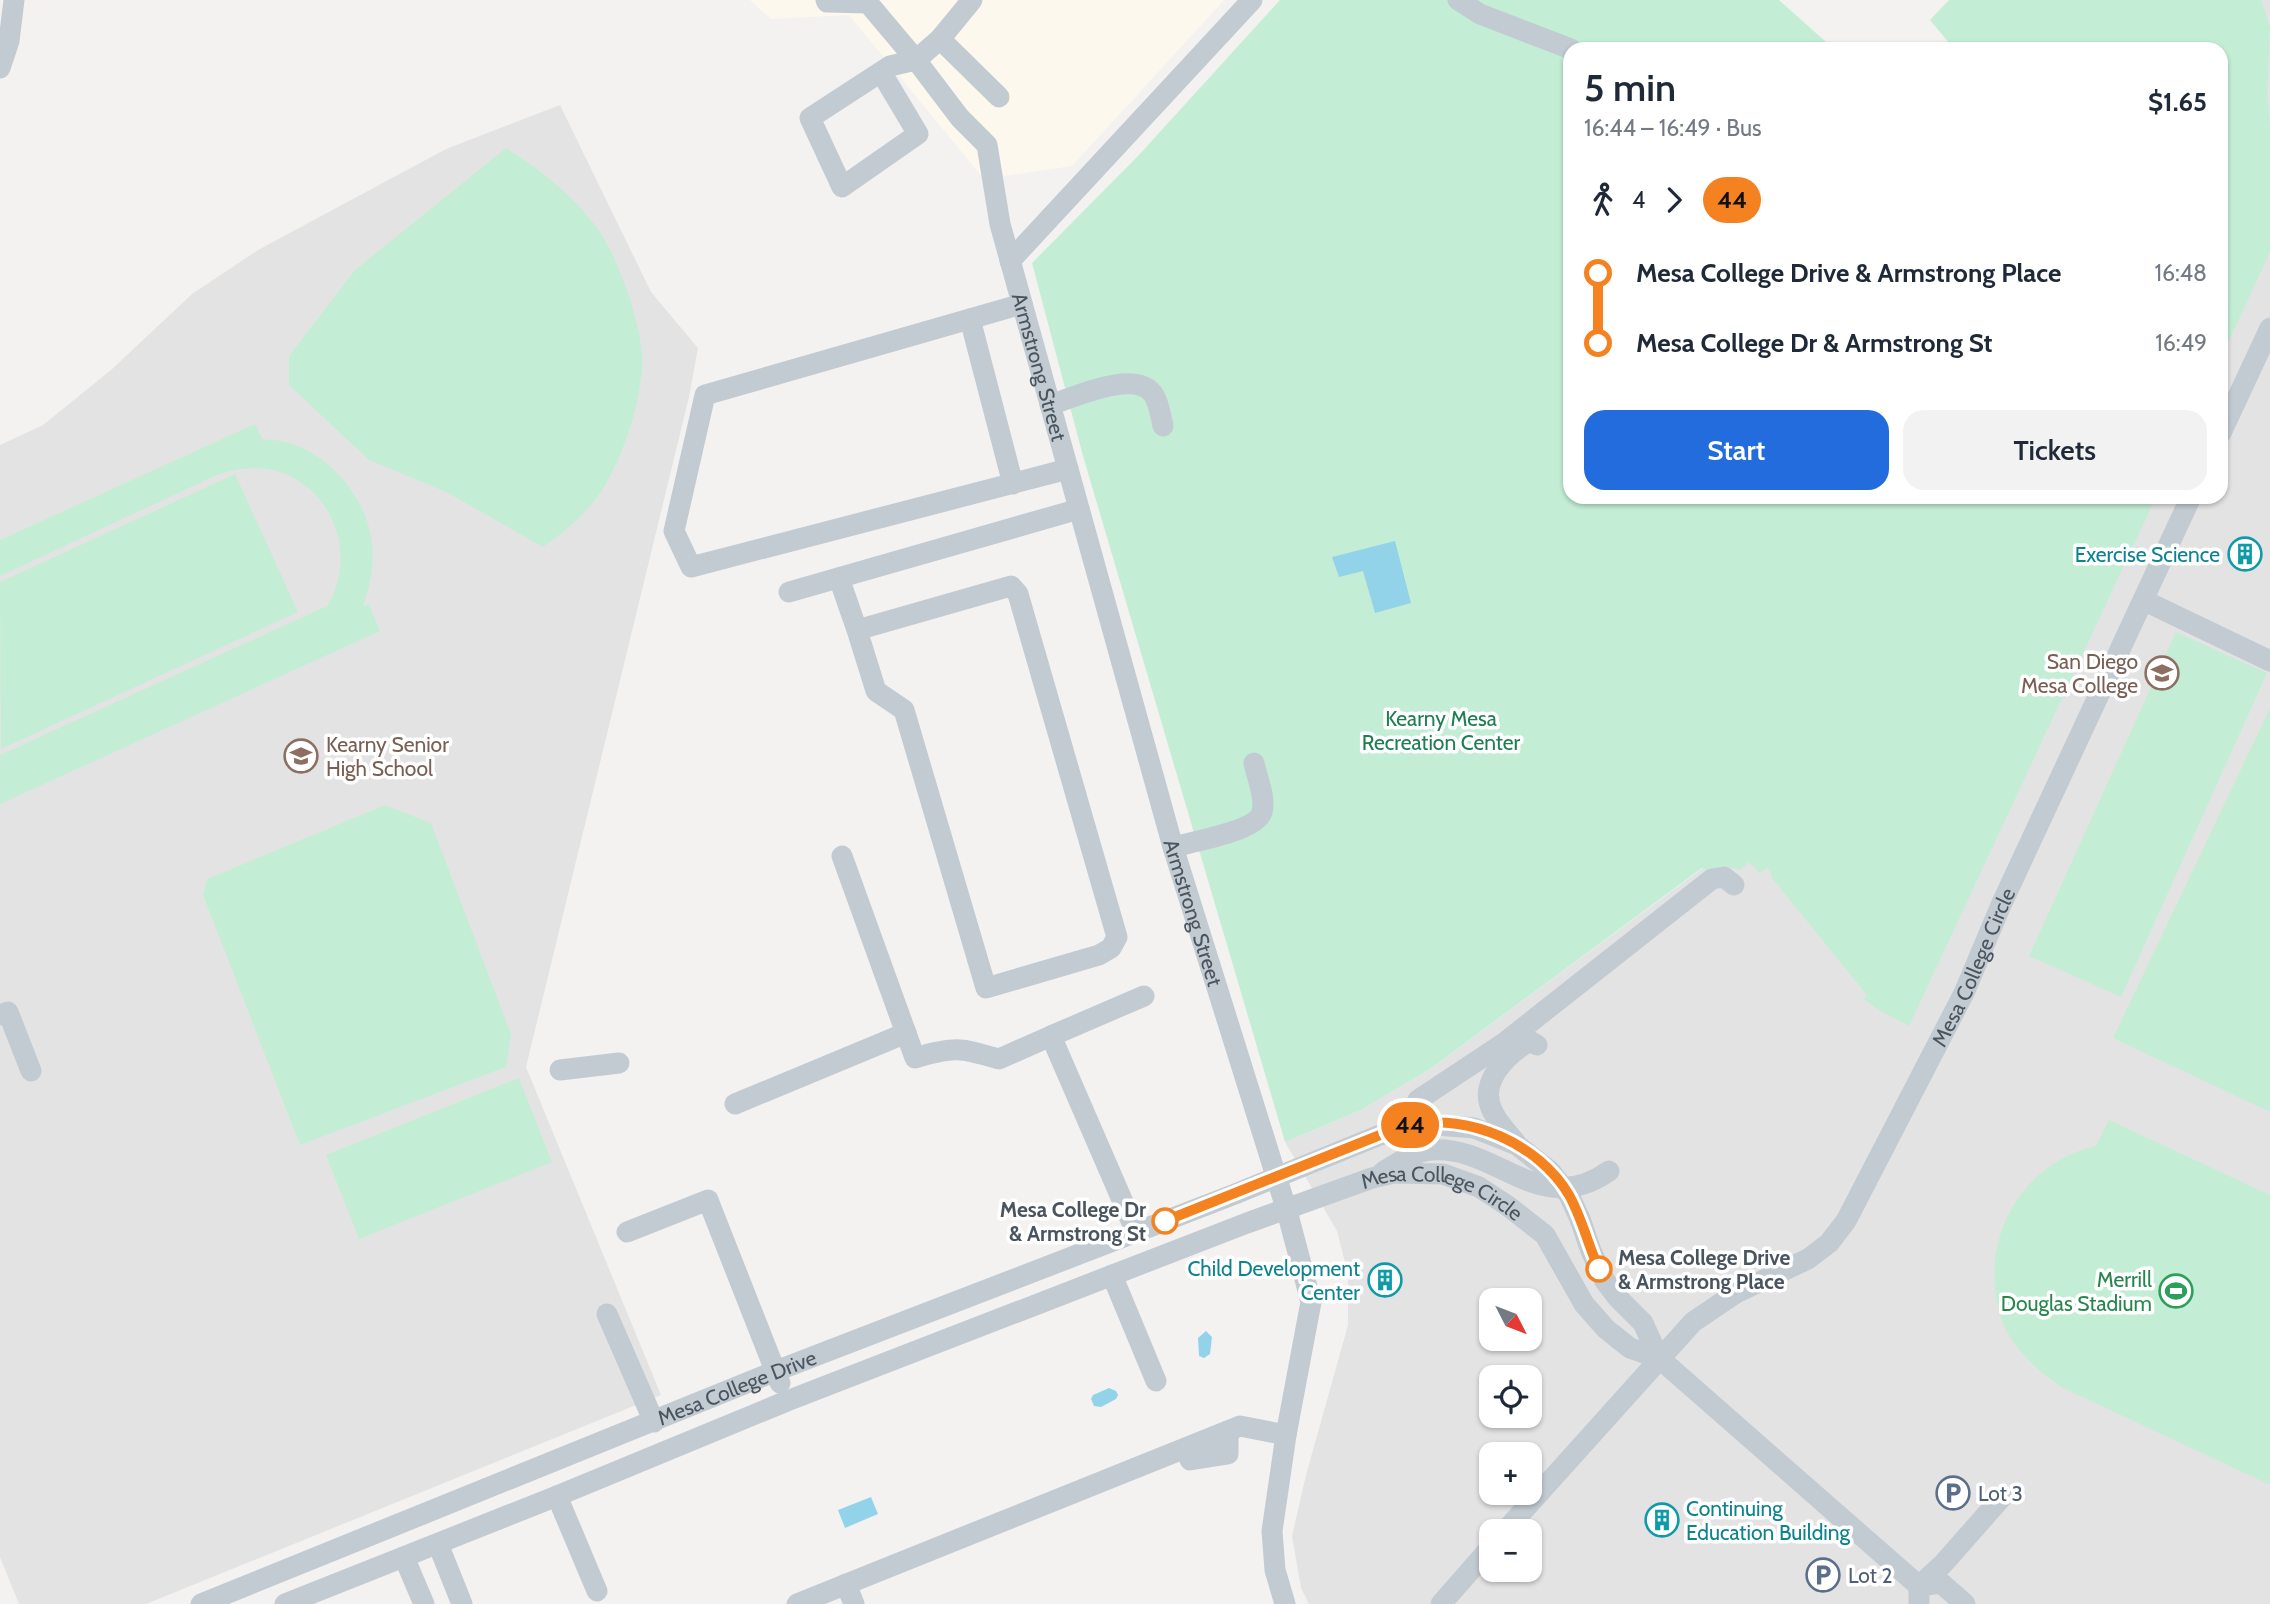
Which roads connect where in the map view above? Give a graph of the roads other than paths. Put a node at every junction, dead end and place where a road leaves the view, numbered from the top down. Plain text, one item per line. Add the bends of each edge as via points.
1 (14, 0) edge
2 (826, 0) edge
3 (972, 0) edge
4 (1252, 0) edge
5 (1458, 0) edge
6 (940, 39) junction
7 (1563, 46) edge
8 (916, 60) junction
9 (0, 68) edge
10 (881, 72) junction
11 (999, 97) dead end
12 (1010, 261) junction
13 (1022, 304) junction
14 (970, 319) junction
15 (2270, 328) edge
16 (1050, 405) junction
17 (2228, 418) edge
18 (1163, 426) dead end
19 (1068, 469) junction
20 (1013, 484) junction
21 (2188, 504) edge
22 (1079, 509) junction
23 (839, 578) junction
24 (789, 592) dead end
25 (2143, 600) junction
26 (858, 630) junction
27 (2270, 661) edge
28 (1254, 763) dead end
29 (1173, 847) junction
30 (842, 856) dead end
31 (1734, 885) dead end
32 (1144, 996) dead end
33 (0, 1015) edge
34 (906, 1033) junction
35 (1051, 1036) junction
36 (1537, 1045) dead end
37 (619, 1063) dead end
38 (561, 1070) dead end
39 (31, 1071) dead end
40 (735, 1104) dead end
41 (1404, 1128) junction
42 (1517, 1145) junction
43 (1609, 1171) dead end
44 (1276, 1175) junction
45 (1372, 1178) junction
46 (1287, 1211) junction
47 (627, 1232) dead end
48 (1136, 1232) junction
49 (1112, 1275) junction
50 (607, 1314) dead end
51 (1660, 1358) junction
52 (776, 1371) junction
53 (1156, 1381) dead end
54 (787, 1401) junction
55 (654, 1422) junction
56 (1286, 1435) junction
57 (558, 1496) junction
58 (2002, 1497) dead end
59 (1516, 1519) edge
60 (438, 1544) junction
61 (404, 1557) junction
62 (1479, 1561) edge
63 (597, 1591) dead end
64 (850, 1594) edge
65 (1919, 1595) edge
66 (202, 1604) edge
67 (285, 1604) edge
68 (424, 1604) edge
69 (462, 1604) edge
70 (797, 1604) edge
71 (1285, 1604) edge
72 (1441, 1604) edge
73 (1965, 1604) edge

1 - 9 street
2 - 8 street, Armstrong Street via 868,3
3 - 6 street
4 - 12 street
5 - 7 street via 1480,14
6 - 8 street
6 - 11 street
8 - 10 street
8 - 12 street, Armstrong Street via 987,145
10 - 10 street via 810,118 842,187 918,134
12 - 13 street, Armstrong Street
13 - 14 street
13 - 16 street, Armstrong Street
14 - 20 street
14 - 20 street via 705,395 674,531 691,568
15 - 17 street
16 - 18 street via 1118,384 1140,384 1154,395
16 - 19 street, Armstrong Street
19 - 20 street
19 - 22 street, Armstrong Street
21 - 25 street, Mesa College Circle
22 - 23 street
22 - 29 street, Armstrong Street
23 - 24 street
23 - 26 street
25 - 27 street
25 - 51 street, Mesa College Circle via 1972,976 1854,1210 1816,1254 1713,1306
26 - 26 street via 1011,586 1018,594 1117,937 1111,948 1099,956 986,988 904,710 876,691
28 - 29 street via 1264,802 1262,815 1250,826
29 - 44 street, Armstrong Street
30 - 34 street
31 - 41 street via 1724,877 1712,879 1504,1043 1418,1100
32 - 35 street
33 - 39 street via 8,1012
34 - 35 street via 915,1058 958,1048 999,1059
34 - 40 street
35 - 48 street
36 - 42 street via 1530,1041 1511,1053 1491,1083 1493,1113
37 - 38 street
41 - 42 street, Mesa College Circle via 1456,1125
41 - 44 street, Mesa College Circle
42 - 51 street, Mesa College Circle, bridge via 1550,1171 1569,1195 1605,1281 1640,1319
43 - 45 street via 1588,1184 1554,1187 1521,1180 1470,1156 1431,1150 1403,1159
44 - 46 street, Armstrong Street
44 - 48 street, Mesa College Drive
45 - 46 street, Mesa College Circle
45 - 51 street, Mesa College Circle via 1394,1173 1443,1174 1496,1198 1545,1235 1584,1304 1606,1329 1630,1348
46 - 49 street, Mesa College Drive
46 - 56 street, Armstrong Street via 1311,1302
47 - 52 street via 708,1200
48 - 52 street, Mesa College Drive
49 - 53 street
49 - 54 street, Mesa College Drive
50 - 55 street
51 - 59 street
51 - 65 street, Mesa College Circle
52 - 54 street
52 - 55 street, Mesa College Drive
54 - 57 street, Mesa College Drive
55 - 66 street, Mesa College Drive
56 - 64 street via 1240,1426
56 - 71 street, Armstrong Street via 1272,1531 1275,1570
57 - 60 street, Mesa College Drive
57 - 63 street
58 - 65 street
60 - 61 street, Mesa College Drive
60 - 69 street
61 - 67 street, Mesa College Drive
61 - 68 street
62 - 72 street
64 - 70 street
65 - 73 street via 1941,1583

